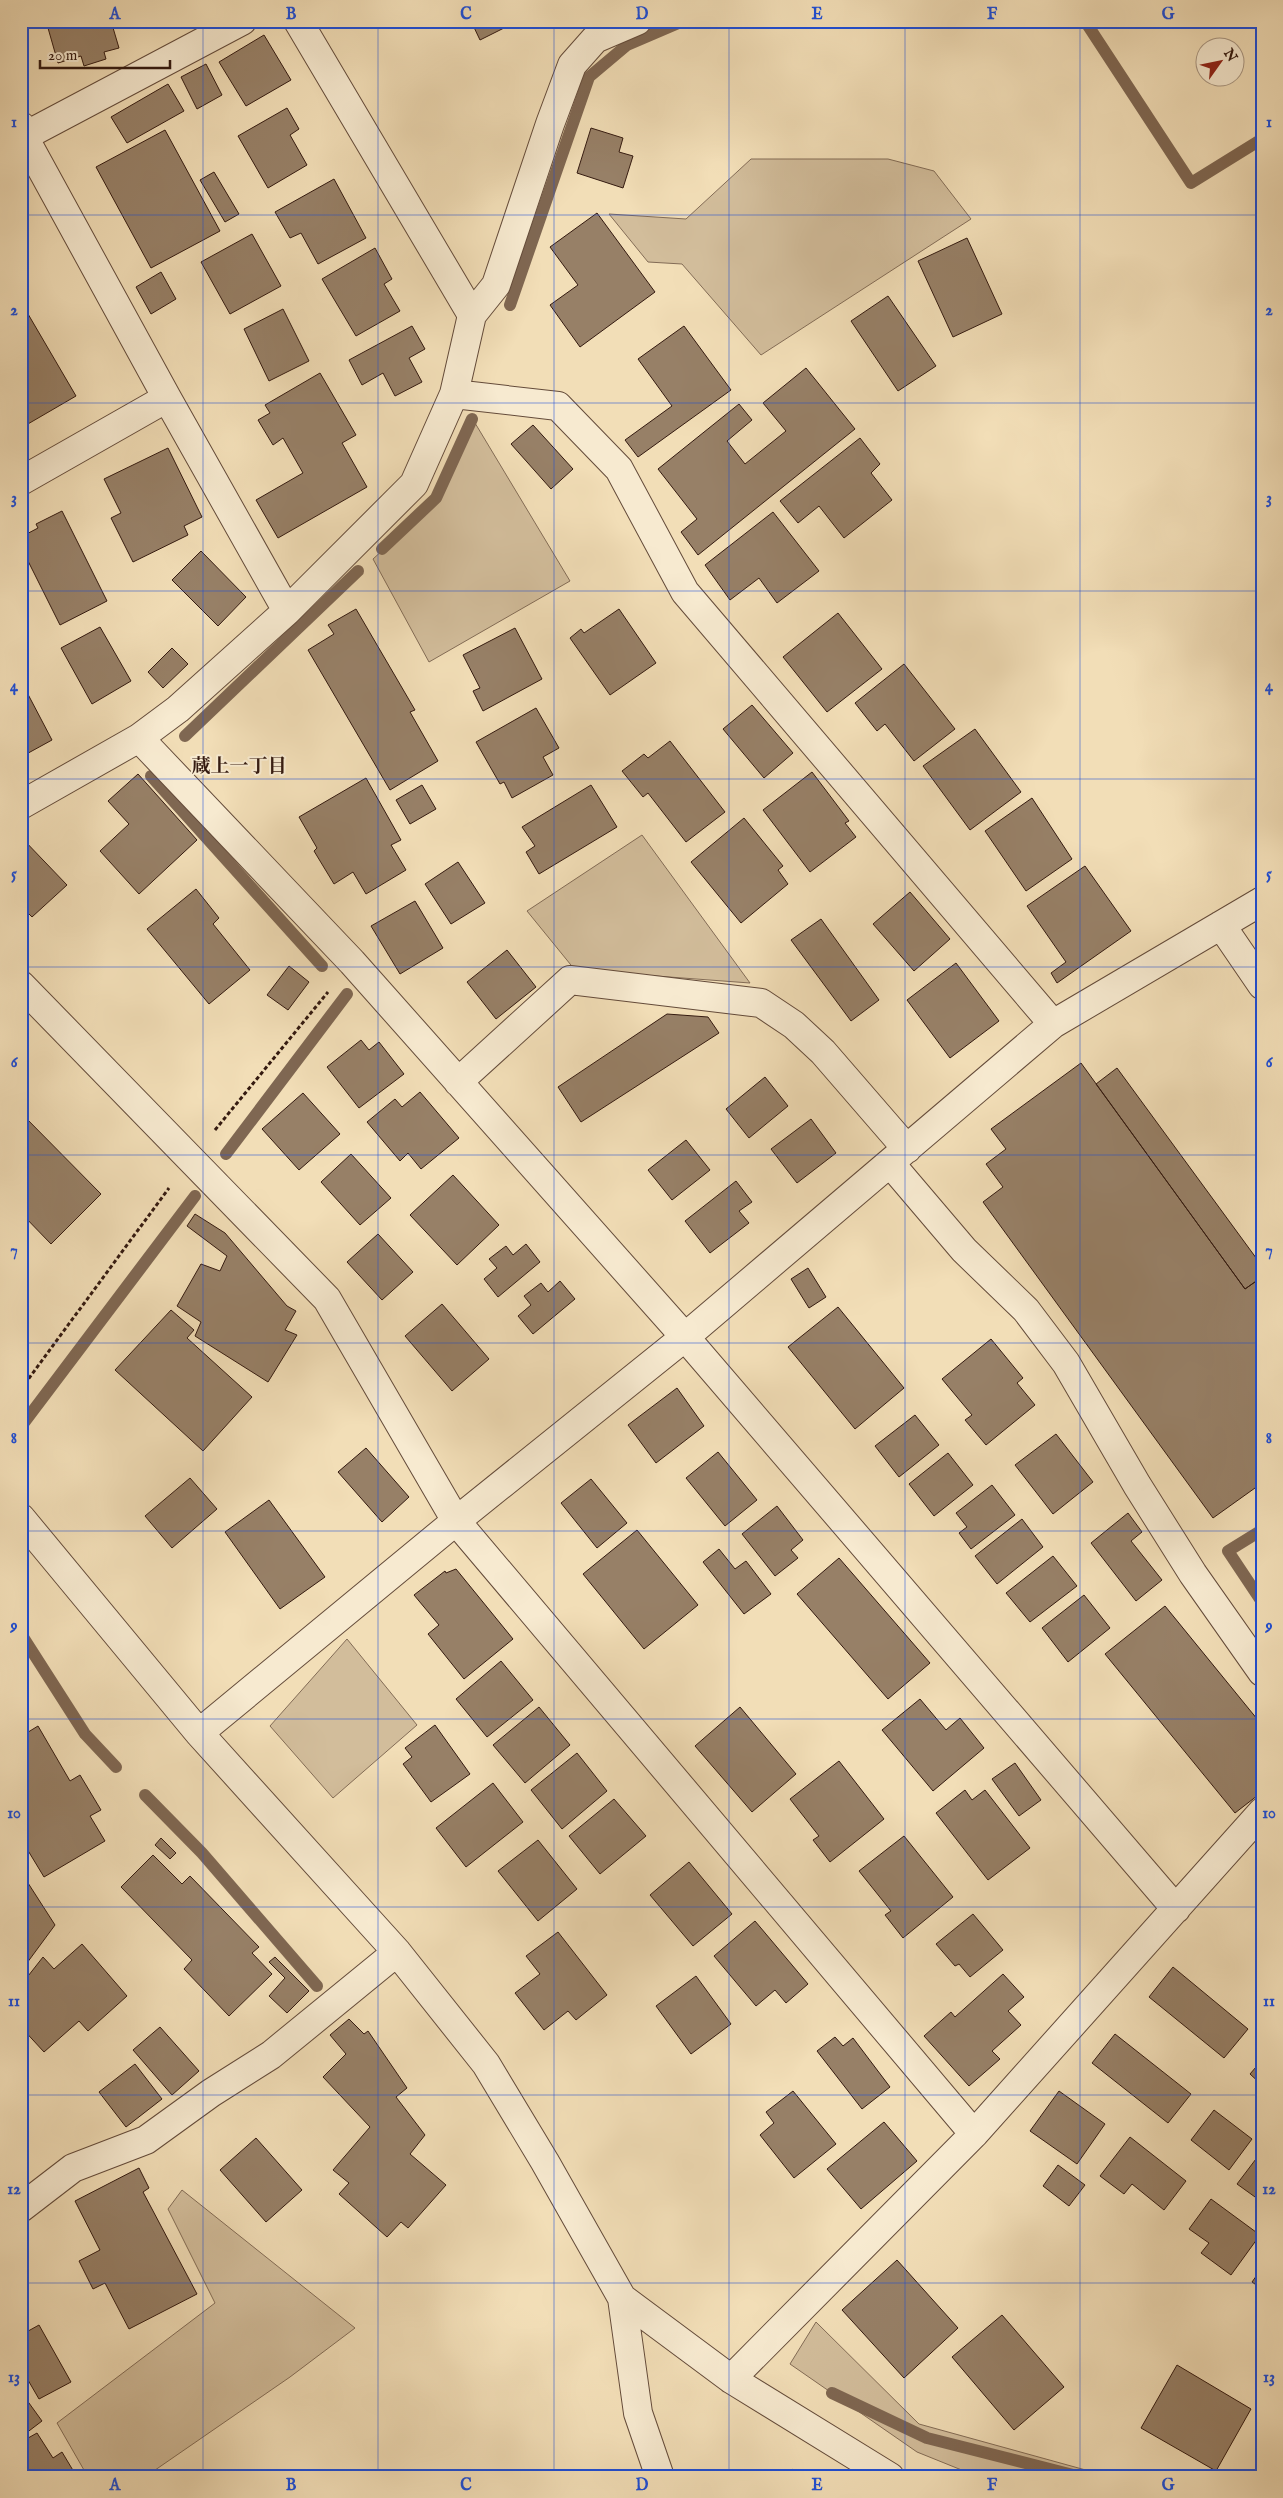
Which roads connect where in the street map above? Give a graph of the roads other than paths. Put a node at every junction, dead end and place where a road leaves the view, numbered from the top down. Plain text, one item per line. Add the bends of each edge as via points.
1 (242, 21) edge
2 (298, 21) edge
3 (637, 21) edge
4 (22, 134) edge
5 (472, 315) junction
6 (454, 394) junction
7 (167, 398) junction
8 (21, 481) edge
9 (287, 611) junction
10 (139, 738) junction
11 (21, 805) edge
12 (1262, 902) edge
13 (1221, 925) junction
14 (21, 985) edge
15 (1262, 985) edge
16 (1053, 1024) junction
17 (458, 1082) junction
18 (899, 1156) junction
19 (686, 1337) junction
20 (21, 1518) edge
21 (456, 1521) junction
22 (1262, 1672) edge
23 (199, 1733) junction
24 (1262, 1812) edge
25 (1176, 1909) junction
26 (397, 1952) junction
27 (974, 2134) junction
28 (21, 2208) edge
29 (622, 2298) junction
30 (731, 2379) junction
31 (660, 2477) edge
32 (890, 2477) edge

1 - 4 street
2 - 5 street
3 - 5 street via 595,39 572,65 496,285
4 - 7 street
5 - 6 street
6 - 9 street via 414,484
6 - 16 street via 558,406 619,469 685,592
7 - 8 street
7 - 9 street
9 - 10 street via 178,709
10 - 11 street
10 - 17 street via 352,962
12 - 13 street
13 - 15 street
13 - 16 street
14 - 21 street via 327,1300
16 - 18 street
17 - 18 street via 570,980 761,1003 794,1025 823,1052
17 - 19 street
18 - 19 street
18 - 22 street via 964,1250 1026,1310 1066,1363 1137,1486 1193,1574
19 - 21 street
19 - 25 street
20 - 23 street
21 - 23 street
21 - 27 street
23 - 26 street
24 - 25 street
25 - 27 street
26 - 28 street via 271,2055 211,2092 146,2140 73,2168
26 - 29 street via 486,2064
27 - 30 street
29 - 30 street
29 - 31 street via 638,2413
30 - 32 street

